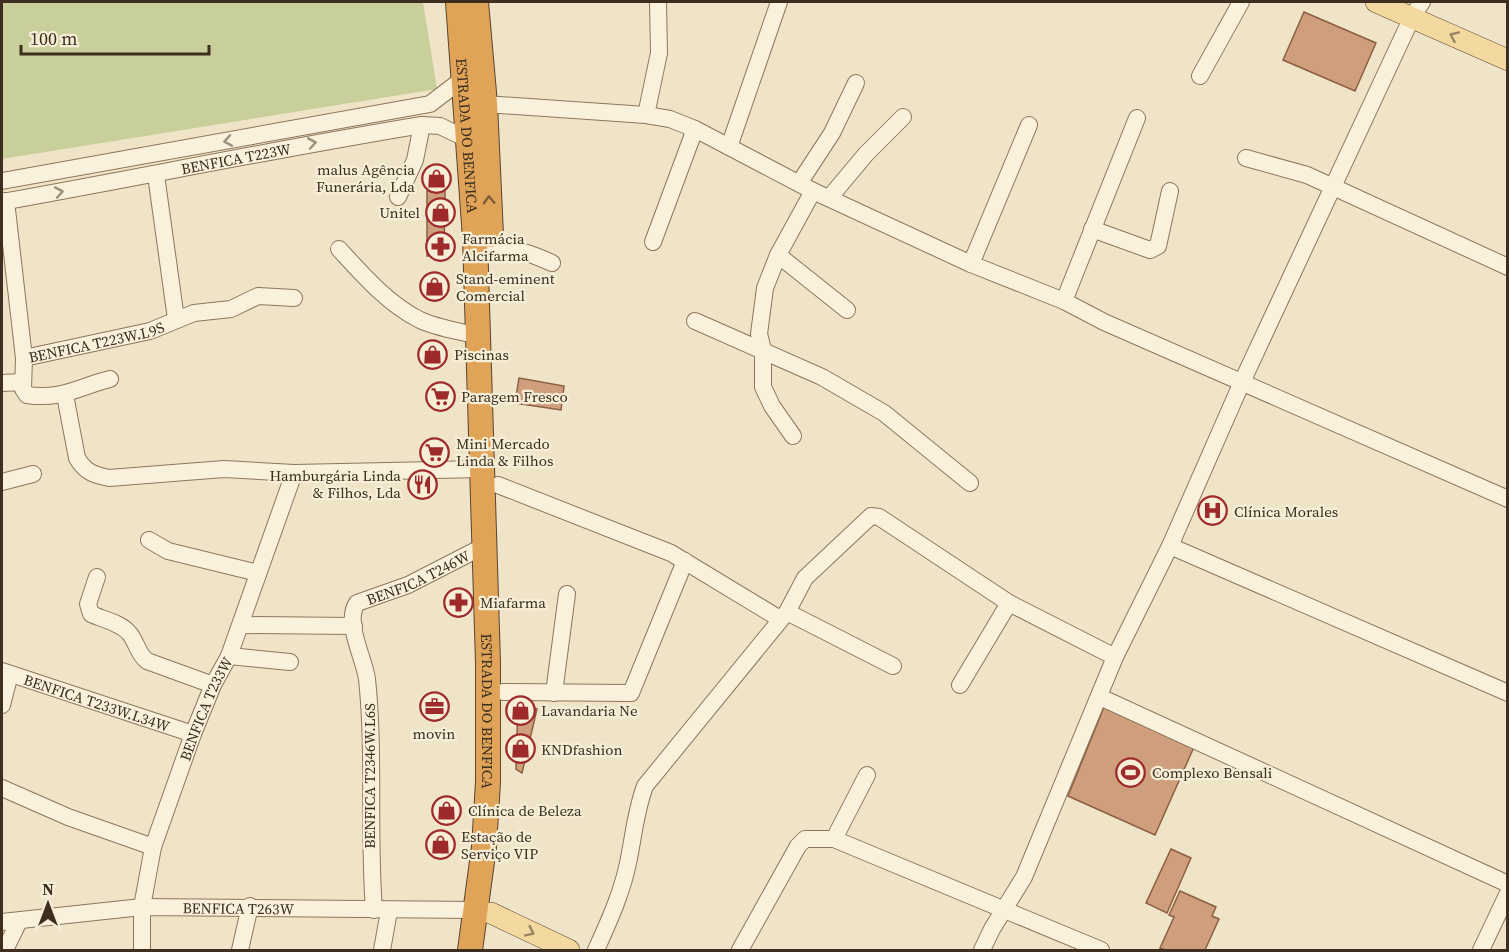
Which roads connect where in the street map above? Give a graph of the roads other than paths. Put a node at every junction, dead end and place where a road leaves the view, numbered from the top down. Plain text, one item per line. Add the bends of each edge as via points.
1 (458, 2) edge
2 (476, 2) edge
3 (658, 2) edge
4 (779, 2) edge
5 (1240, 2) edge
6 (1376, 2) edge
7 (1417, 9) edge
8 (1508, 60) edge
9 (1200, 76) dead end
10 (464, 78) junction
11 (856, 83) dead end
12 (485, 104) junction
13 (646, 115) junction
14 (903, 117) dead end
15 (1137, 118) dead end
16 (422, 125) junction
17 (1029, 125) dead end
18 (694, 129) junction
19 (469, 140) junction
20 (729, 147) junction
21 (1246, 158) dead end
22 (156, 175) junction
23 (2, 181) edge
24 (806, 186) junction
25 (1333, 187) junction
26 (1170, 190) dead end
27 (398, 197) dead end
28 (830, 197) junction
29 (4, 201) edge
30 (1092, 230) junction
31 (653, 242) dead end
32 (491, 248) junction
33 (339, 249) dead end
34 (778, 255) junction
35 (552, 263) dead end
36 (971, 264) junction
37 (1508, 267) edge
38 (294, 298) dead end
39 (1064, 302) junction
40 (847, 310) dead end
41 (176, 319) junction
42 (695, 321) dead end
43 (478, 336) junction
44 (763, 350) junction
45 (24, 358) junction
46 (110, 379) dead end
47 (23, 382) junction
48 (1242, 382) junction
49 (2, 384) edge
50 (64, 395) junction
51 (793, 436) dead end
52 (294, 473) junction
53 (33, 474) dead end
54 (490, 477) junction
55 (2, 482) edge
56 (970, 483) dead end
57 (1508, 499) edge
58 (149, 540) dead end
59 (484, 546) junction
60 (1170, 546) junction
61 (686, 561) junction
62 (258, 573) junction
63 (97, 577) dead end
64 (567, 594) dead end
65 (1009, 603) junction
66 (354, 609) joint
67 (784, 615) junction
68 (241, 626) junction
69 (354, 627) junction
70 (229, 656) junction
71 (1115, 657) junction
72 (290, 662) dead end
73 (893, 666) dead end
74 (6, 672) edge
75 (213, 685) junction
76 (960, 685) dead end
77 (503, 692) junction
78 (554, 693) junction
79 (1508, 693) edge
80 (1100, 697) junction
81 (2, 705) edge
82 (193, 734) junction
83 (867, 775) dead end
84 (2, 788) edge
85 (834, 839) junction
86 (153, 847) junction
87 (1508, 884) edge
88 (1508, 893) edge
89 (250, 906) junction
90 (142, 907) junction
91 (1004, 909) junction
92 (382, 910) junction
93 (483, 911) junction
94 (19, 921) junction
95 (2, 922) edge
96 (5, 951) edge
97 (142, 951) edge
98 (240, 951) edge
99 (382, 951) edge
100 (470, 951) edge
101 (485, 951) edge
102 (569, 951) edge
103 (596, 951) edge
104 (740, 951) edge
105 (982, 951) edge
106 (1101, 951) edge
107 (1481, 951) edge

1 - 10 highway, ESTRADA DO BENFICA
2 - 12 highway, ESTRADA DO BENFICA
3 - 13 street via 659,53
4 - 20 street
5 - 9 street
6 - 7 main road
8 -> 7 main road
7 - 25 street
10 - 19 highway, ESTRADA DO BENFICA
10 -> 23 street via 430,104
11 - 24 street
12 - 13 street
32 -> 12 highway, ESTRADA DO BENFICA
13 - 18 street
14 - 28 street
15 - 30 street
16 - 19 street, BENFICA T223W via 440,126
22 -> 16 street, BENFICA T223W
16 - 27 street via 416,160
17 - 36 street
18 - 20 street
18 - 31 street
19 - 43 highway, ESTRADA DO BENFICA
20 - 24 street
21 - 25 street via 1307,175
29 -> 22 street, BENFICA T223W
22 - 41 street
24 - 28 street
24 - 34 street
25 - 37 street
25 - 48 street
26 - 30 street via 1158,246 1150,250
28 - 36 street
29 - 45 street
30 - 39 street
32 - 35 street via 527,252
32 - 54 highway, ESTRADA DO BENFICA
33 - 43 street via 404,311 421,321
34 - 40 street
34 - 44 street via 765,288 759,334
36 - 39 street
38 - 41 street, BENFICA T223W.L9S via 258,296 231,309
39 - 48 street
41 - 45 street, BENFICA T223W.L9S via 150,331
42 - 44 street
43 - 54 highway, ESTRADA DO BENFICA
44 - 51 street via 763,387
44 - 56 street via 822,377 884,413
45 - 47 street, BENFICA T223W.L9S
46 - 50 street
47 - 49 street, BENFICA T223W.L9S
47 - 50 street via 27,395
48 - 57 street
48 - 60 street
50 - 52 street via 77,458 93,475 123,479 194,469
52 - 54 street
52 - 62 street, BENFICA T233W
53 - 55 street
54 - 59 highway, ESTRADA DO BENFICA
54 - 61 street
54 - 77 highway, ESTRADA DO BENFICA
58 - 62 street via 168,551
59 - 66 street, BENFICA T246W via 408,585 357,603
59 - 93 highway, ESTRADA DO BENFICA via 488,782
60 - 71 street
60 - 79 street
61 - 67 street
61 - 78 street via 631,693
62 - 68 street, BENFICA T233W
63 - 75 street via 88,604 91,614 130,633 147,661
64 - 78 street
65 - 67 street via 871,516 805,578
65 - 71 street
65 - 76 street
66 - 69 street, BENFICA T2346W.L6S
67 - 73 street
67 - 103 street via 645,786 637,806 629,860 617,901
68 - 69 street
68 - 70 street, BENFICA T233W
69 - 92 street, BENFICA T2346W.L6S via 365,668 371,718 369,844
70 - 72 street
70 - 75 street, BENFICA T233W
71 - 80 street
74 - 81 street
74 - 82 street, BENFICA T233W.L34W
75 - 82 street, BENFICA T233W
77 - 78 street
77 - 93 highway, ESTRADA DO BENFICA via 499,833
80 - 87 street
80 - 91 street via 1024,878
82 - 86 street, BENFICA T233W
83 - 85 street
84 - 86 street
85 - 91 street
85 - 104 street via 805,839 798,846
86 - 90 street, BENFICA T233W
88 - 107 street
89 - 90 street, BENFICA T263W
89 - 92 street, BENFICA T263W
89 - 98 street
90 - 94 street, BENFICA T263W
90 - 97 street, BENFICA T233W
91 - 105 street
91 - 106 street
92 - 93 street, BENFICA T263W
92 - 99 street, BENFICA T2346W.L6S
93 - 100 highway, ESTRADA DO BENFICA
93 - 101 highway, ESTRADA DO BENFICA
93 -> 102 main road
94 - 95 street, BENFICA T263W
94 - 96 street

